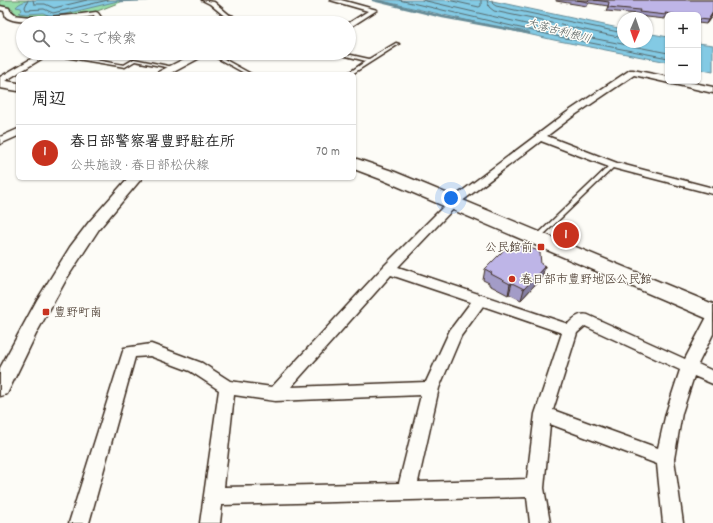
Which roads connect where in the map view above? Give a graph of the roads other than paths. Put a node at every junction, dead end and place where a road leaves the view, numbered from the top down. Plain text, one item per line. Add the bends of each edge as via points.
1 (205, 0) edge
2 (333, 0) edge
3 (0, 8) edge
4 (8, 13) junction
5 (15, 16) dead end
6 (83, 16) edge
7 (97, 16) edge
8 (227, 16) edge
9 (16, 18) edge
10 (356, 22) edge
11 (397, 44) dead end
12 (356, 57) edge
13 (36, 60) edge
14 (89, 60) edge
15 (134, 60) edge
16 (134, 60) edge
17 (191, 60) edge
18 (223, 60) edge
19 (370, 60) junction
20 (176, 68) junction
21 (16, 72) edge
22 (16, 72) edge
23 (167, 72) edge
24 (245, 72) edge
25 (351, 72) edge
26 (665, 79) edge
27 (0, 82) edge
28 (686, 84) edge
29 (16, 86) edge
30 (713, 90) edge
31 (16, 133) edge
32 (540, 137) junction
33 (0, 141) edge
34 (356, 164) edge
35 (613, 165) junction
36 (133, 180) edge
37 (713, 191) edge
38 (453, 203) junction
39 (536, 239) junction
40 (389, 269) junction
41 (480, 299) junction
42 (713, 313) edge
43 (713, 319) edge
44 (570, 330) junction
45 (689, 367) junction
46 (713, 378) edge
47 (0, 387) edge
48 (227, 387) junction
49 (432, 388) junction
50 (275, 394) junction
51 (543, 414) junction
52 (665, 459) junction
53 (535, 488) junction
54 (406, 492) junction
55 (214, 496) junction
56 (79, 523) edge
57 (210, 523) edge
58 (540, 523) edge
59 (673, 523) edge

1 - 8 street
2 - 10 street via 374,10
3 - 4 street via 7,9
4 - 5 lane via 11,12
4 - 9 street via 9,17
6 - 7 street
11 - 19 lane
12 - 19 lane
13 - 21 street
14 - 16 lane via 125,66
15 - 20 lane
17 - 20 street
18 - 24 lane
19 - 25 lane
20 - 23 street
22 - 27 street
26 - 32 street via 633,72
27 - 29 main road
28 - 30 street
31 - 33 street
32 - 35 street
32 - 38 street
34 - 38 main road
35 - 37 street
35 - 39 lane
36 - 47 street via 74,253 34,320
38 - 39 main road
38 - 40 street
39 - 42 main road
40 - 41 street
40 - 50 street
41 - 44 street
41 - 49 street via 455,334
43 - 45 street
44 - 45 street via 583,319
44 - 51 street
45 - 46 street
45 - 52 street via 674,413
48 - 50 street
48 - 55 street
48 - 56 street via 196,367 151,350 129,352
49 - 50 street
49 - 54 street
51 - 52 street
51 - 53 street
52 - 59 street
53 - 54 street
53 - 58 street
54 - 55 street
55 - 57 street

